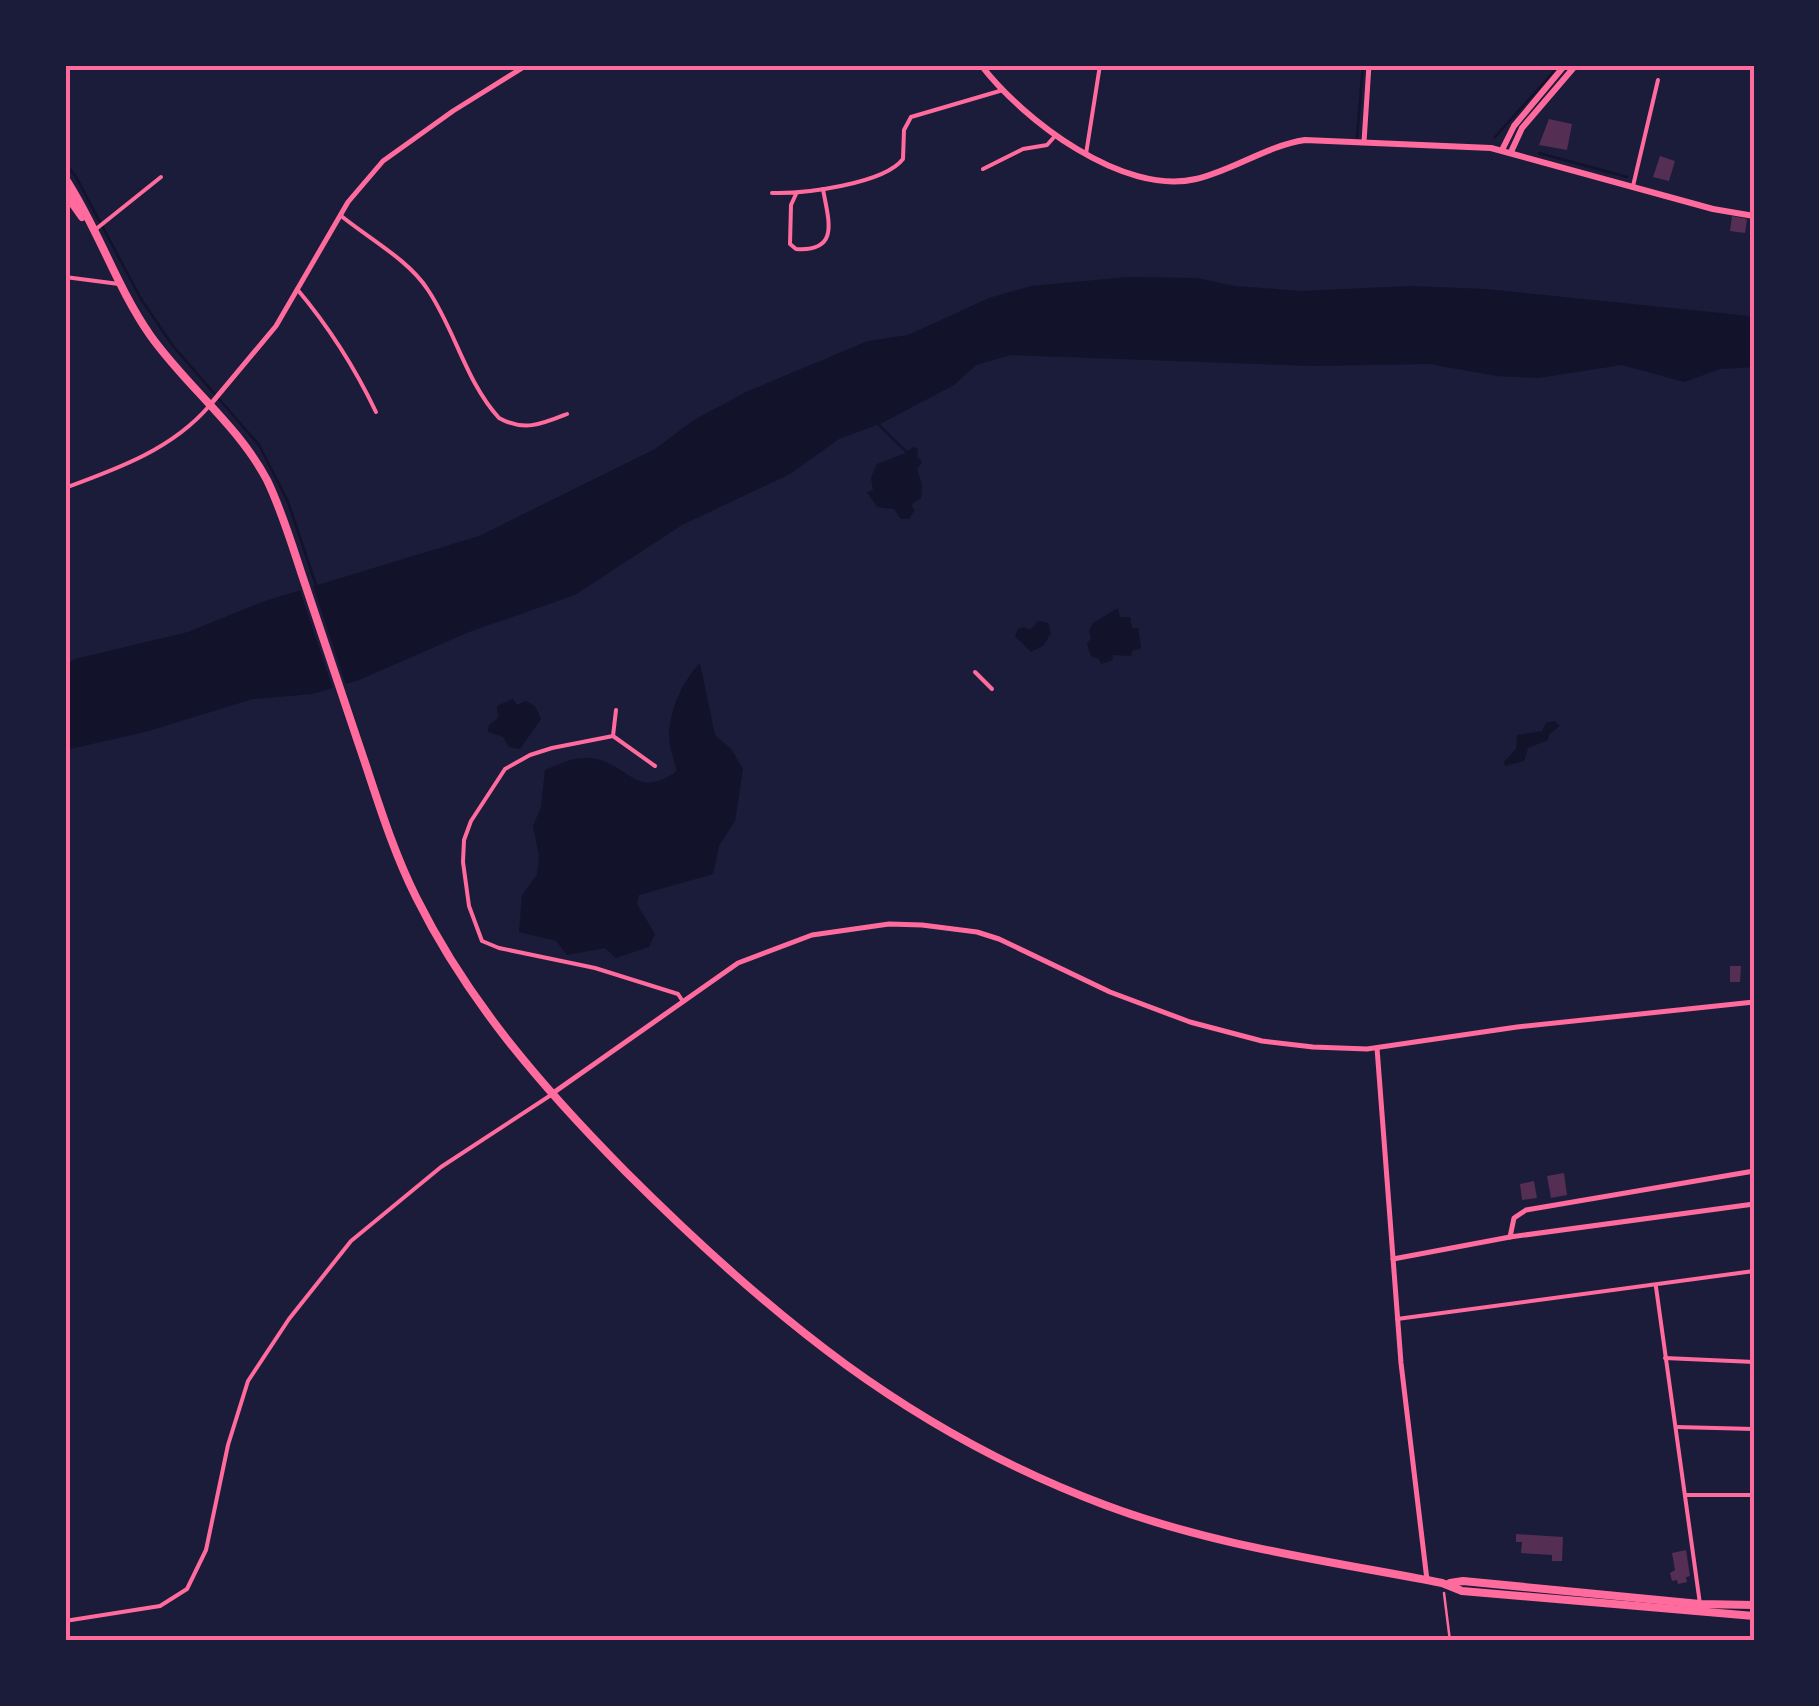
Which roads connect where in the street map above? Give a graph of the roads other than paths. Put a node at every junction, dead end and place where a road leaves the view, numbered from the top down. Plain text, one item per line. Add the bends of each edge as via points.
1 (527, 65) edge
2 (981, 65) edge
3 (1100, 65) edge
4 (1369, 65) edge
5 (1565, 65) edge
6 (1576, 65) edge
7 (1658, 80) dead end
8 (1003, 90) junction
9 (1054, 136) junction
10 (1364, 142) junction
11 (1506, 151) junction
12 (1086, 154) junction
13 (983, 169) dead end
14 (162, 177) dead end
15 (65, 178) edge
16 (1633, 186) junction
17 (822, 189) junction
18 (65, 192) edge
19 (772, 193) dead end
20 (796, 194) junction
21 (340, 215) junction
22 (1754, 216) edge
23 (91, 230) junction
24 (65, 277) edge
25 (120, 284) junction
26 (298, 289) junction
27 (210, 405) junction
28 (376, 412) dead end
29 (567, 414) dead end
30 (65, 488) edge
31 (976, 672) dead end
32 (992, 689) dead end
33 (616, 710) dead end
34 (613, 736) junction
35 (655, 766) dead end
36 (682, 1000) junction
37 (1754, 1002) edge
38 (1377, 1048) junction
39 (551, 1095) junction
40 (1754, 1172) edge
41 (1754, 1204) edge
42 (1510, 1237) junction
43 (1393, 1259) junction
44 (1754, 1271) edge
45 (1656, 1284) junction
46 (1398, 1319) junction
47 (1665, 1358) junction
48 (1754, 1362) edge
49 (1676, 1426) junction
50 (1754, 1428) edge
51 (1686, 1495) junction
52 (1754, 1495) edge
53 (1427, 1580) junction
54 (1444, 1583) junction
55 (1700, 1604) junction
56 (1754, 1605) edge
57 (1754, 1616) edge
58 (65, 1622) edge

1 - 21 street via 394,151
2 - 8 main road
3 - 12 street
4 - 10 street
5 - 11 main road via 1514,126
6 - 11 main road
7 - 16 street
8 - 9 main road
8 - 17 street via 911,118 900,164
9 - 12 main road
9 - 13 street via 1047,145
10 - 11 main road
10 - 12 main road via 1290,142 1181,181 1140,175
11 - 16 main road
14 - 23 street
15 - 23 highway
16 - 22 main road
17 - 20 street
17 - 20 street via 828,232 817,248 790,244
18 - 23 highway
19 - 20 street
21 - 26 street
21 - 29 street via 426,286 499,418 530,427
23 - 25 highway
24 - 25 street
25 - 27 highway via 154,340
26 - 27 street via 262,346
26 - 28 street
27 - 30 street via 144,456
27 - 39 highway via 260,466 398,854 432,928 470,990
31 - 32 street
33 - 34 street
34 - 35 street
34 - 36 street via 541,751 505,769 464,840 469,906 482,941 624,976
36 - 38 street via 789,941 862,926 922,925 998,939 1147,1007 1222,1032 1286,1044
36 - 39 street
37 - 38 street
38 - 43 street
39 - 53 highway via 762,1301 874,1387 971,1445 1090,1500 1191,1534
39 - 58 street via 441,1167 351,1242 288,1320 248,1381 206,1550 187,1589 160,1606
40 - 42 street via 1526,1210 1514,1218
41 - 42 street
42 - 43 street
43 - 46 street
44 - 45 street
45 - 46 street
45 - 47 street
46 - 53 street
47 - 48 street
47 - 49 street
49 - 50 street
49 - 51 street
51 - 52 street
51 - 55 street
53 - 54 highway
54 - 55 highway
54 - 57 highway via 1462,1590
55 - 56 highway

